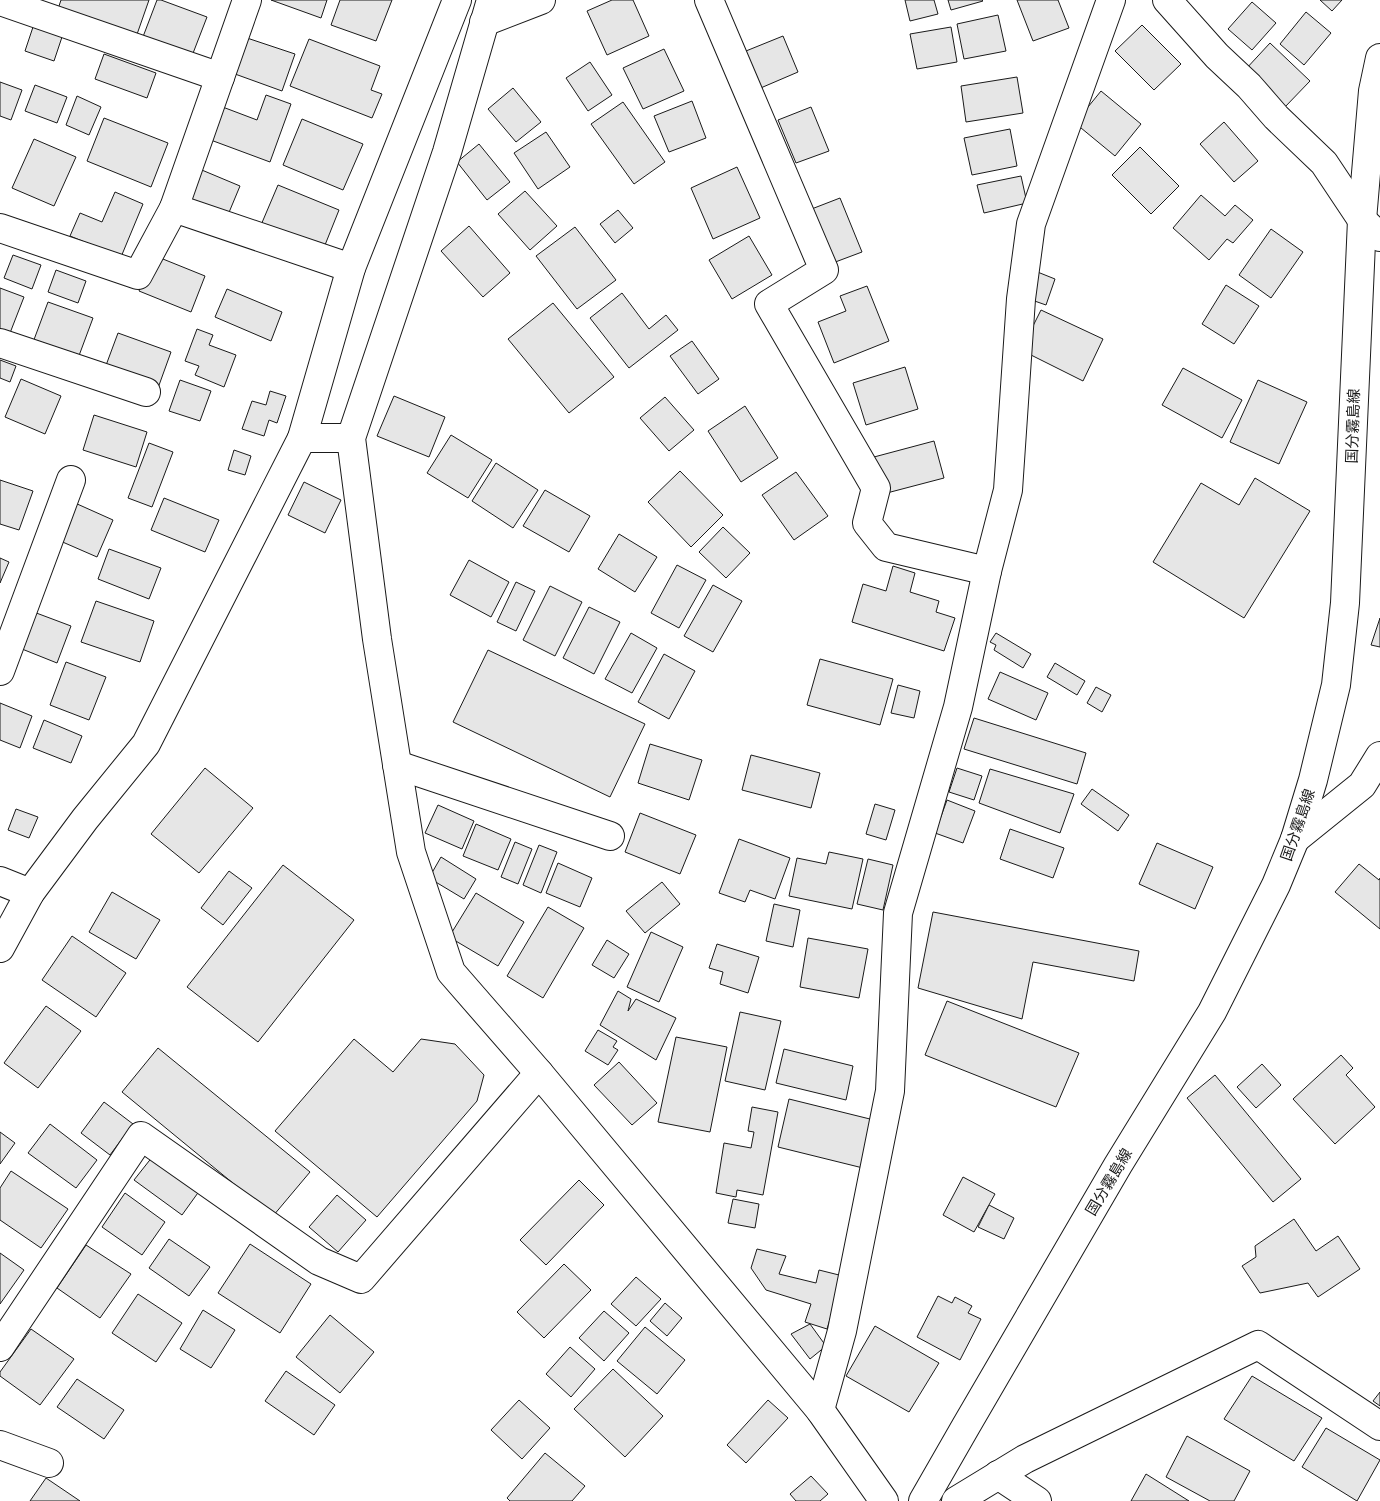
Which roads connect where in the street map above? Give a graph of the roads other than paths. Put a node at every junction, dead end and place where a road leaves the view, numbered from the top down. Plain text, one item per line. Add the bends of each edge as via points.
1 (246, 0) edge
2 (457, 0) edge
3 (541, 0) edge
4 (709, 0) edge
5 (1111, 0) edge
6 (1167, 0) edge
7 (0, 1) edge
8 (487, 11) edge
9 (1380, 58) edge
10 (220, 77) junction
11 (174, 208) junction
12 (0, 228) edge
13 (1371, 228) edge
14 (351, 268) junction
15 (0, 343) edge
16 (146, 392) dead end
17 (302, 438) junction
18 (351, 438) junction
19 (71, 480) dead end
20 (987, 571) junction
21 (0, 671) edge
22 (1380, 756) edge
23 (397, 765) junction
24 (610, 836) dead end
25 (1295, 839) junction
26 (0, 881) edge
27 (30, 893) junction
28 (0, 948) edge
29 (539, 1073) junction
30 (0, 1347) edge
31 (820, 1410) junction
32 (1380, 1426) edge
33 (0, 1445) edge
34 (49, 1463) dead end
35 (998, 1475) junction
36 (884, 1501) edge
37 (923, 1501) edge
38 (956, 1501) edge
39 (1037, 1501) edge

1 - 10 street
2 - 14 street
3 - 8 street
4 - 20 street via 824,270 769,304 876,488 867,523 886,547
5 - 20 street via 1031,224 1021,299 1008,490
6 - 13 street via 1276,117 1324,163
7 - 10 street
8 - 18 street via 447,152
9 - 13 street, 国分霧島線 via 1373,91
10 - 11 street
11 - 12 street via 138,276
11 - 14 street
13 - 25 street, 国分霧島線 via 1346,603 1336,685
14 - 17 street
15 - 16 street
17 - 18 street
17 - 27 street via 146,744
18 - 23 street
19 - 21 street
20 - 31 street via 958,707 898,913 890,1091 842,1331
22 - 25 street via 1362,785
23 - 24 street
23 - 29 street via 410,852 451,972
25 - 37 street, 国分霧島線 via 1276,885 1212,1012
26 - 27 street
27 - 28 street
29 - 30 street via 361,1279 319,1261 141,1136
29 - 31 street
31 - 36 street
32 - 35 street via 1258,1345
33 - 34 street
35 - 38 street
35 - 39 street

